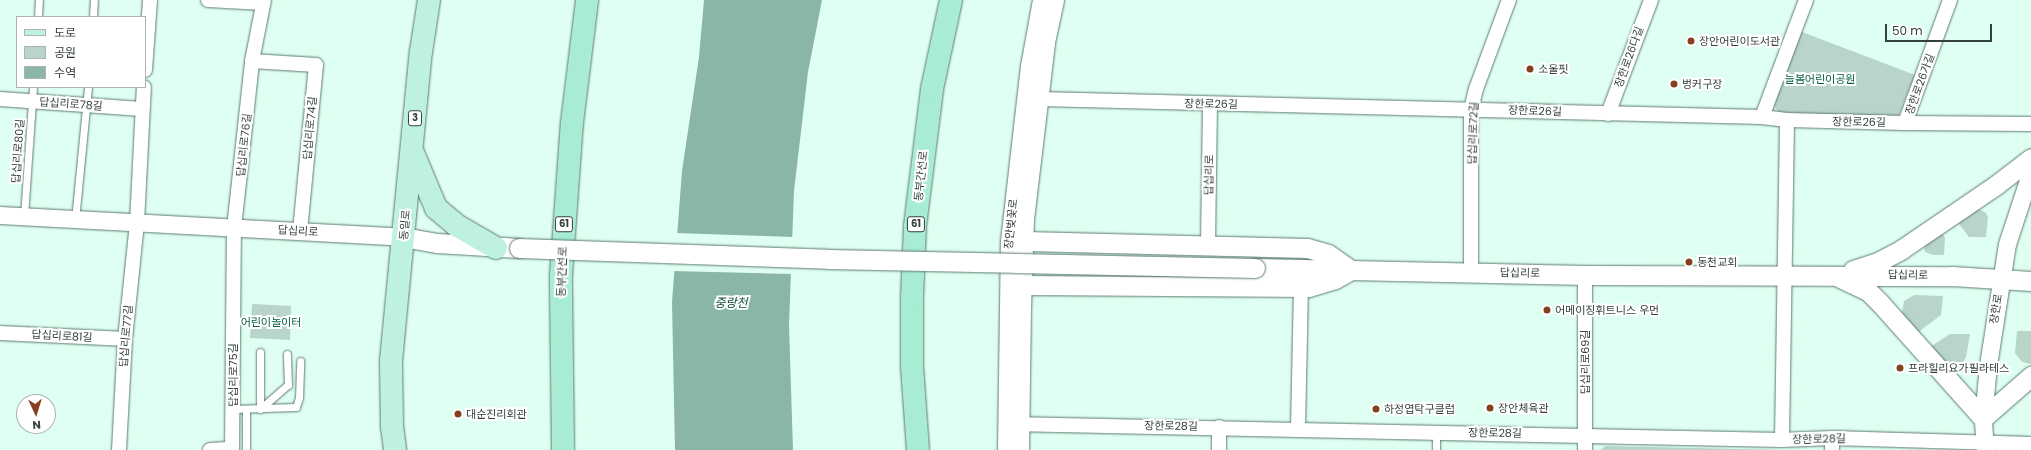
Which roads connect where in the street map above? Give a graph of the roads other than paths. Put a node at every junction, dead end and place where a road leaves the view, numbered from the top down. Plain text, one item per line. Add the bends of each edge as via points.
1 (39, 0) edge
2 (94, 0) edge
3 (150, 0) edge
4 (208, 0) edge
5 (429, 0) edge
6 (587, 0) edge
7 (950, 0) edge
8 (1041, 0) edge
9 (1055, 0) edge
10 (1509, 0) edge
11 (1651, 0) edge
12 (1806, 0) edge
13 (1950, 0) edge
14 (264, 2) edge
15 (38, 16) edge
16 (93, 16) edge
17 (146, 56) edge
18 (252, 61) junction
19 (33, 88) edge
20 (88, 88) edge
21 (144, 88) edge
22 (0, 99) edge
23 (1039, 99) junction
24 (32, 101) junction
25 (1210, 104) junction
26 (87, 105) junction
27 (142, 109) junction
28 (1471, 110) junction
29 (1608, 114) junction
30 (1762, 117) junction
31 (1787, 120) junction
32 (1905, 123) junction
33 (2031, 124) edge
34 (412, 151) junction
35 (2031, 158) edge
36 (2031, 172) edge
37 (0, 215) edge
38 (24, 217) junction
39 (75, 220) junction
40 (137, 223) junction
41 (234, 228) junction
42 (300, 232) junction
43 (403, 237) junction
44 (1025, 241) junction
45 (1208, 245) junction
46 (496, 248) junction
47 (1351, 270) junction
48 (1471, 272) junction
49 (1585, 275) junction
50 (1785, 276) junction
51 (1835, 276) junction
52 (2001, 279) junction
53 (2031, 281) edge
54 (1023, 284) junction
55 (1301, 287) junction
56 (0, 333) edge
57 (125, 339) junction
58 (260, 352) dead end
59 (287, 354) dead end
60 (300, 361) dead end
61 (2031, 376) edge
62 (239, 409) junction
63 (260, 409) junction
64 (1983, 418) junction
65 (1013, 424) junction
66 (1219, 427) junction
67 (1298, 429) junction
68 (1436, 432) junction
69 (1584, 435) junction
70 (1782, 440) junction
71 (1832, 444) edge
72 (2031, 444) edge
73 (1985, 446) edge
74 (119, 450) edge
75 (210, 450) edge
76 (237, 450) edge
77 (395, 450) edge
78 (563, 450) edge
79 (918, 450) edge
80 (1006, 450) edge
81 (1020, 450) edge
82 (1219, 450) edge
83 (1436, 450) edge
84 (1584, 450) edge

1 - 15 lane
2 - 16 lane
3 - 17 street
4 - 14 street
5 - 34 main road, 동일로 / 3 via 421,52
6 - 78 highway, 동부간선로 / 61 via 572,124 562,253
7 - 79 highway, 동부간선로 / 61 via 932,89 915,226 912,367
8 - 65 street, 장안벚꽃로 via 1029,66 1008,241
9 - 23 street, 장안벚꽃로 via 1046,42
10 - 28 street, 답십리로72길 via 1476,89
11 - 29 street, 장한로26다길
12 - 30 street
13 - 32 street, 장한로26가길
14 - 18 street, 답십리로76길
18 - 41 street, 답십리로76길
18 - 42 street, 답십리로74길 via 316,66
19 - 24 lane, 답십리로80길
20 - 26 lane
21 - 27 street
22 - 24 street, 답십리로78길
23 - 25 street, 장한로26길
23 - 44 street, 장안벚꽃로 via 1025,219
24 - 26 street, 답십리로78길
24 - 38 lane, 답십리로80길
25 - 28 street, 장한로26길
25 - 45 street, 답십리로
26 - 27 street, 답십리로78길
26 - 39 lane
27 - 40 street
28 - 29 street, 장한로26길
28 - 48 street, 답십리로72길
29 - 30 street, 장한로26길
30 - 31 street, 장한로26길
31 - 32 street, 장한로26길
31 - 50 street
32 - 33 street, 장한로26길
34 - 43 main road, 동일로 / 3
34 - 46 main road via 436,208 456,225
35 - 51 main road via 1902,249 1878,262
36 - 52 street, 장한로 via 2006,244
37 - 38 street, 답십리로
38 - 39 street, 답십리로
39 - 40 street, 답십리로
40 - 41 street, 답십리로
40 - 57 street, 답십리로77길
41 - 42 street, 답십리로
41 - 62 street, 답십리로75길
42 - 43 street, 답십리로
43 - 46 main road, 답십리로
43 - 77 main road, 동일로 / 3 via 391,361
44 - 45 main road
44 - 54 street, 장안벚꽃로
45 - 47 main road via 1313,249 1328,254
46 - 47 main road, 답십리로, bridge via 828,259
47 - 48 main road, 답십리로
47 - 55 main road via 1326,283
48 - 49 main road, 답십리로
49 - 50 main road, 답십리로
49 - 69 street, 답십리로69길
50 - 51 main road, 답십리로
50 - 70 street
51 - 52 main road, 답십리로 via 1952,276
51 - 64 main road via 1868,291
52 - 53 main road, 답십리로
52 - 64 street, 장한로
54 - 55 main road
54 - 65 street, 장안벚꽃로
55 - 67 street
56 - 57 street, 답십리로81길
57 - 74 street, 답십리로77길
58 - 63 lane
59 - 63 lane via 288,385
60 - 63 lane via 299,398 296,407
61 - 64 main road
62 - 63 lane
62 - 76 street, 답십리로75길
64 - 73 street, 장한로
65 - 66 street, 장한로28길
65 - 80 street, 장안벚꽃로
65 - 81 street, 장안벚꽃로
66 - 67 street, 장한로28길
66 - 82 street
67 - 68 street, 장한로28길
68 - 69 street, 장한로28길
68 - 83 lane
69 - 70 street, 장한로28길
69 - 84 street, 답십리로69길
70 - 71 street, 장한로28길
71 - 73 street, 장한로28길
72 - 73 street, 장한로28길
75 - 76 street

